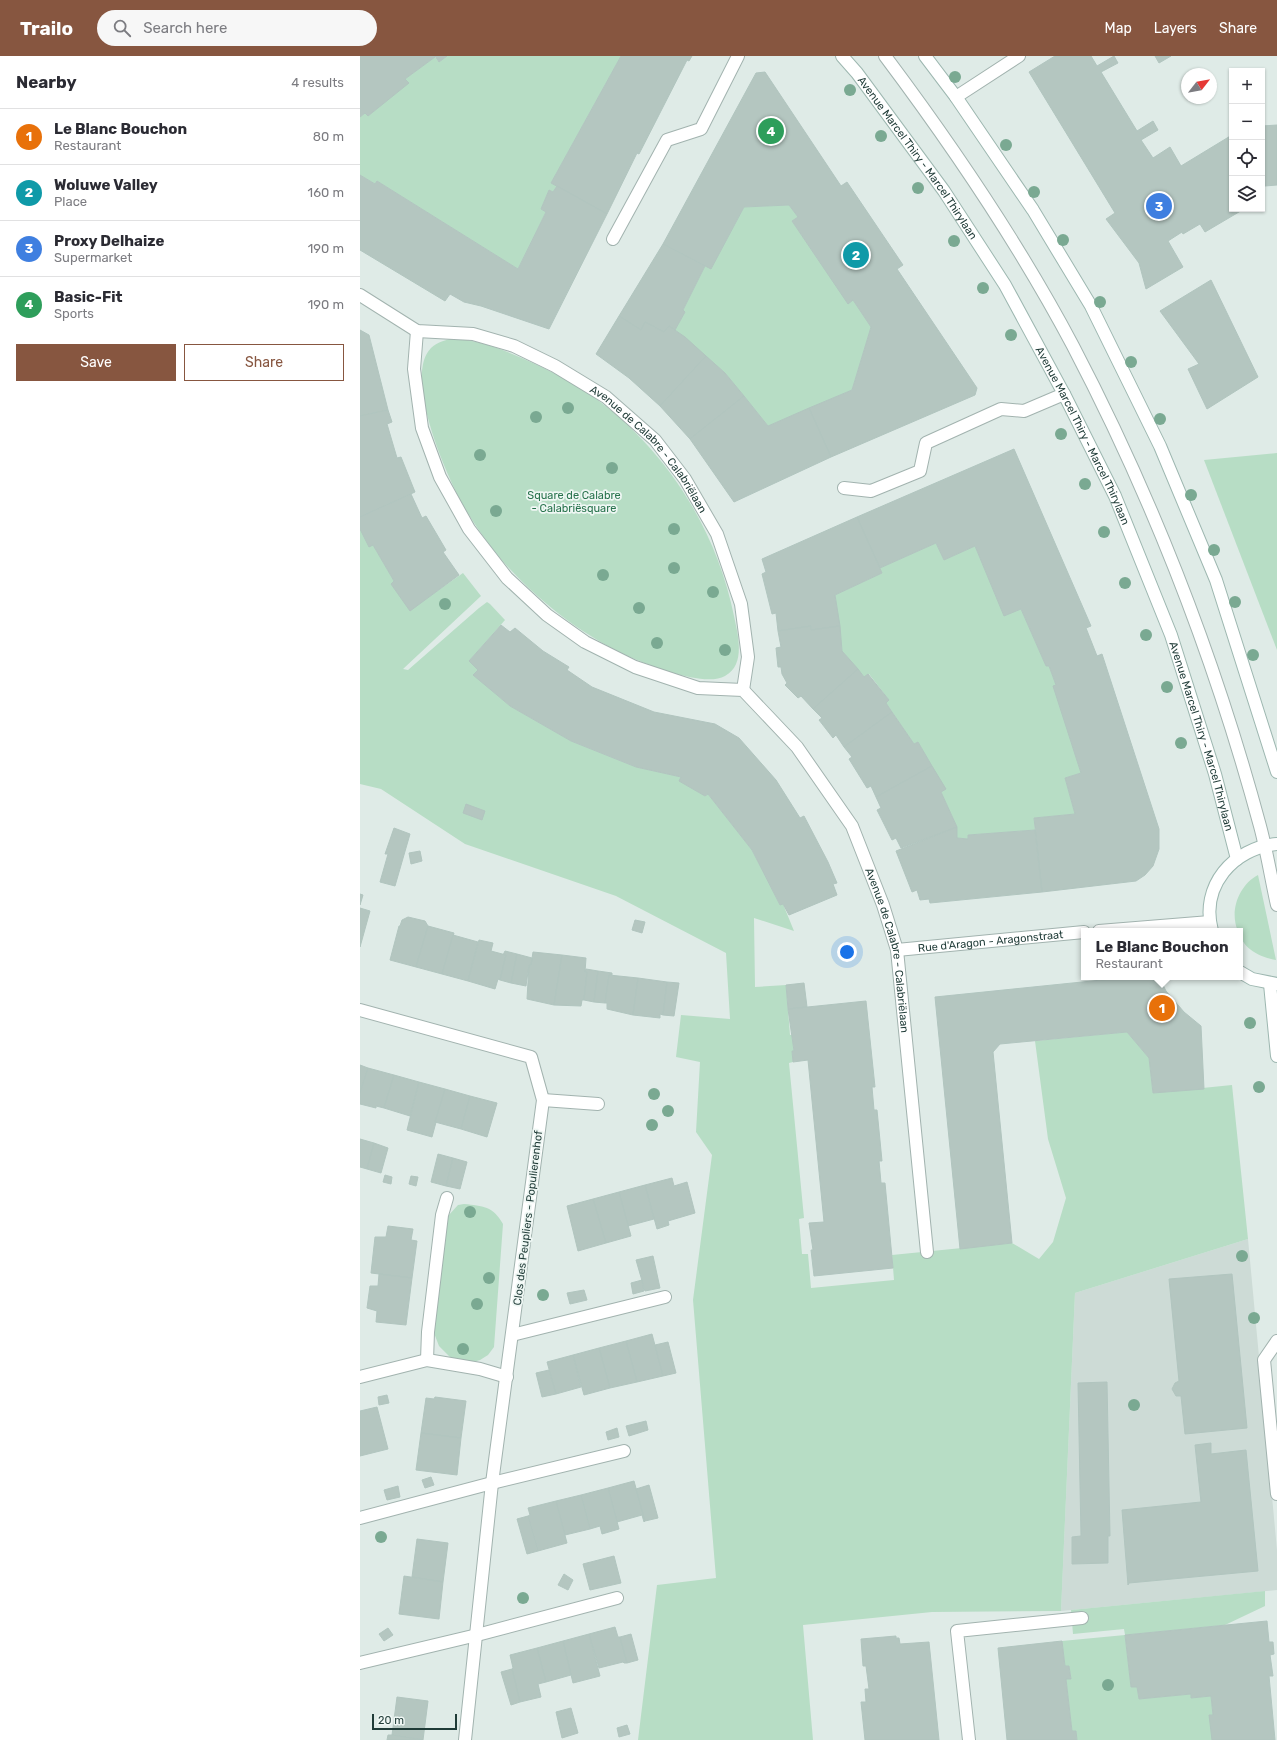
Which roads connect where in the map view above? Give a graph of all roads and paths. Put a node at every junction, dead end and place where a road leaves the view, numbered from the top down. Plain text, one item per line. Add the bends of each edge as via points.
1 (738, 56) edge
2 (842, 56) edge
3 (885, 56) edge
4 (925, 56) edge
5 (1019, 56) edge
6 (956, 97) junction
7 (613, 239) dead end
8 (360, 295) edge
9 (417, 331) junction
10 (1064, 394) junction
11 (844, 488) dead end
12 (743, 690) junction
13 (1277, 772) edge
14 (1277, 844) edge
15 (1265, 845) junction
16 (1237, 859) junction
17 (1277, 904) edge
18 (1211, 926) edge
19 (1166, 928) edge
20 (1081, 932) edge
21 (897, 950) junction
22 (1243, 974) edge
23 (1274, 984) edge
24 (360, 1010) edge
25 (1277, 1056) edge
26 (544, 1100) junction
27 (598, 1104) dead end
28 (447, 1198) dead end
29 (927, 1252) dead end
30 (665, 1297) dead end
31 (512, 1335) junction
32 (1277, 1341) edge
33 (428, 1360) junction
34 (360, 1377) edge
35 (507, 1377) junction
36 (624, 1451) dead end
37 (492, 1483) junction
38 (1277, 1494) edge
39 (360, 1518) edge
40 (617, 1598) dead end
41 (1082, 1618) dead end
42 (477, 1635) junction
43 (360, 1663) edge
44 (465, 1740) edge
45 (969, 1740) edge

1 - 7 street via 700,129 667,140
2 - 10 street, Avenue Marcel Thiry - Marcel Thirylaan via 944,191 1004,285
3 - 15 street via 973,179 1024,261 1072,344 1116,432 1150,506 1192,611 1246,775
4 - 6 street
5 - 6 street
6 - 13 street via 1033,210 1091,306 1160,446 1216,580
8 - 9 street, Avenue de Calabre - Calabriëlaan
9 - 12 street via 414,369 422,428 438,470 469,529 507,578 547,616 585,642 635,667 698,688
9 - 12 street, Avenue de Calabre - Calabriëlaan via 473,334 514,346 555,366 606,397 655,440 685,479 717,534 741,604 748,656
10 - 11 street via 1024,411 1001,409 926,443 920,471 871,491
10 - 16 street, Avenue Marcel Thiry - Marcel Thirylaan via 1115,496 1171,635 1215,774
12 - 21 street, Avenue de Calabre - Calabriëlaan via 797,747 852,826 884,905
14 - 15 street
15 - 16 street via 1248,851
15 - 17 street
16 - 18 street via 1222,873 1214,888 1210,905
18 - 19 street
20 - 21 street, Rue d'Aragon - Aragonstraat
21 - 29 street, Avenue de Calabre - Calabriëlaan
22 - 23 street via 1252,979
23 - 25 street
24 - 26 street, Clos des Peupliers - Populierenhof via 531,1057
26 - 27 street
26 - 31 street, Clos des Peupliers - Populierenhof
28 - 33 street via 442,1215 429,1324
30 - 31 street
31 - 35 street, Clos des Peupliers - Populierenhof
32 - 38 street via 1264,1360
33 - 34 street
33 - 35 street via 480,1369
35 - 37 street, Clos des Peupliers - Populierenhof
36 - 37 street
37 - 39 street
37 - 42 street, Clos des Peupliers - Populierenhof
40 - 42 street
41 - 45 street via 957,1631
42 - 43 street
42 - 44 street, Clos des Peupliers - Populierenhof

